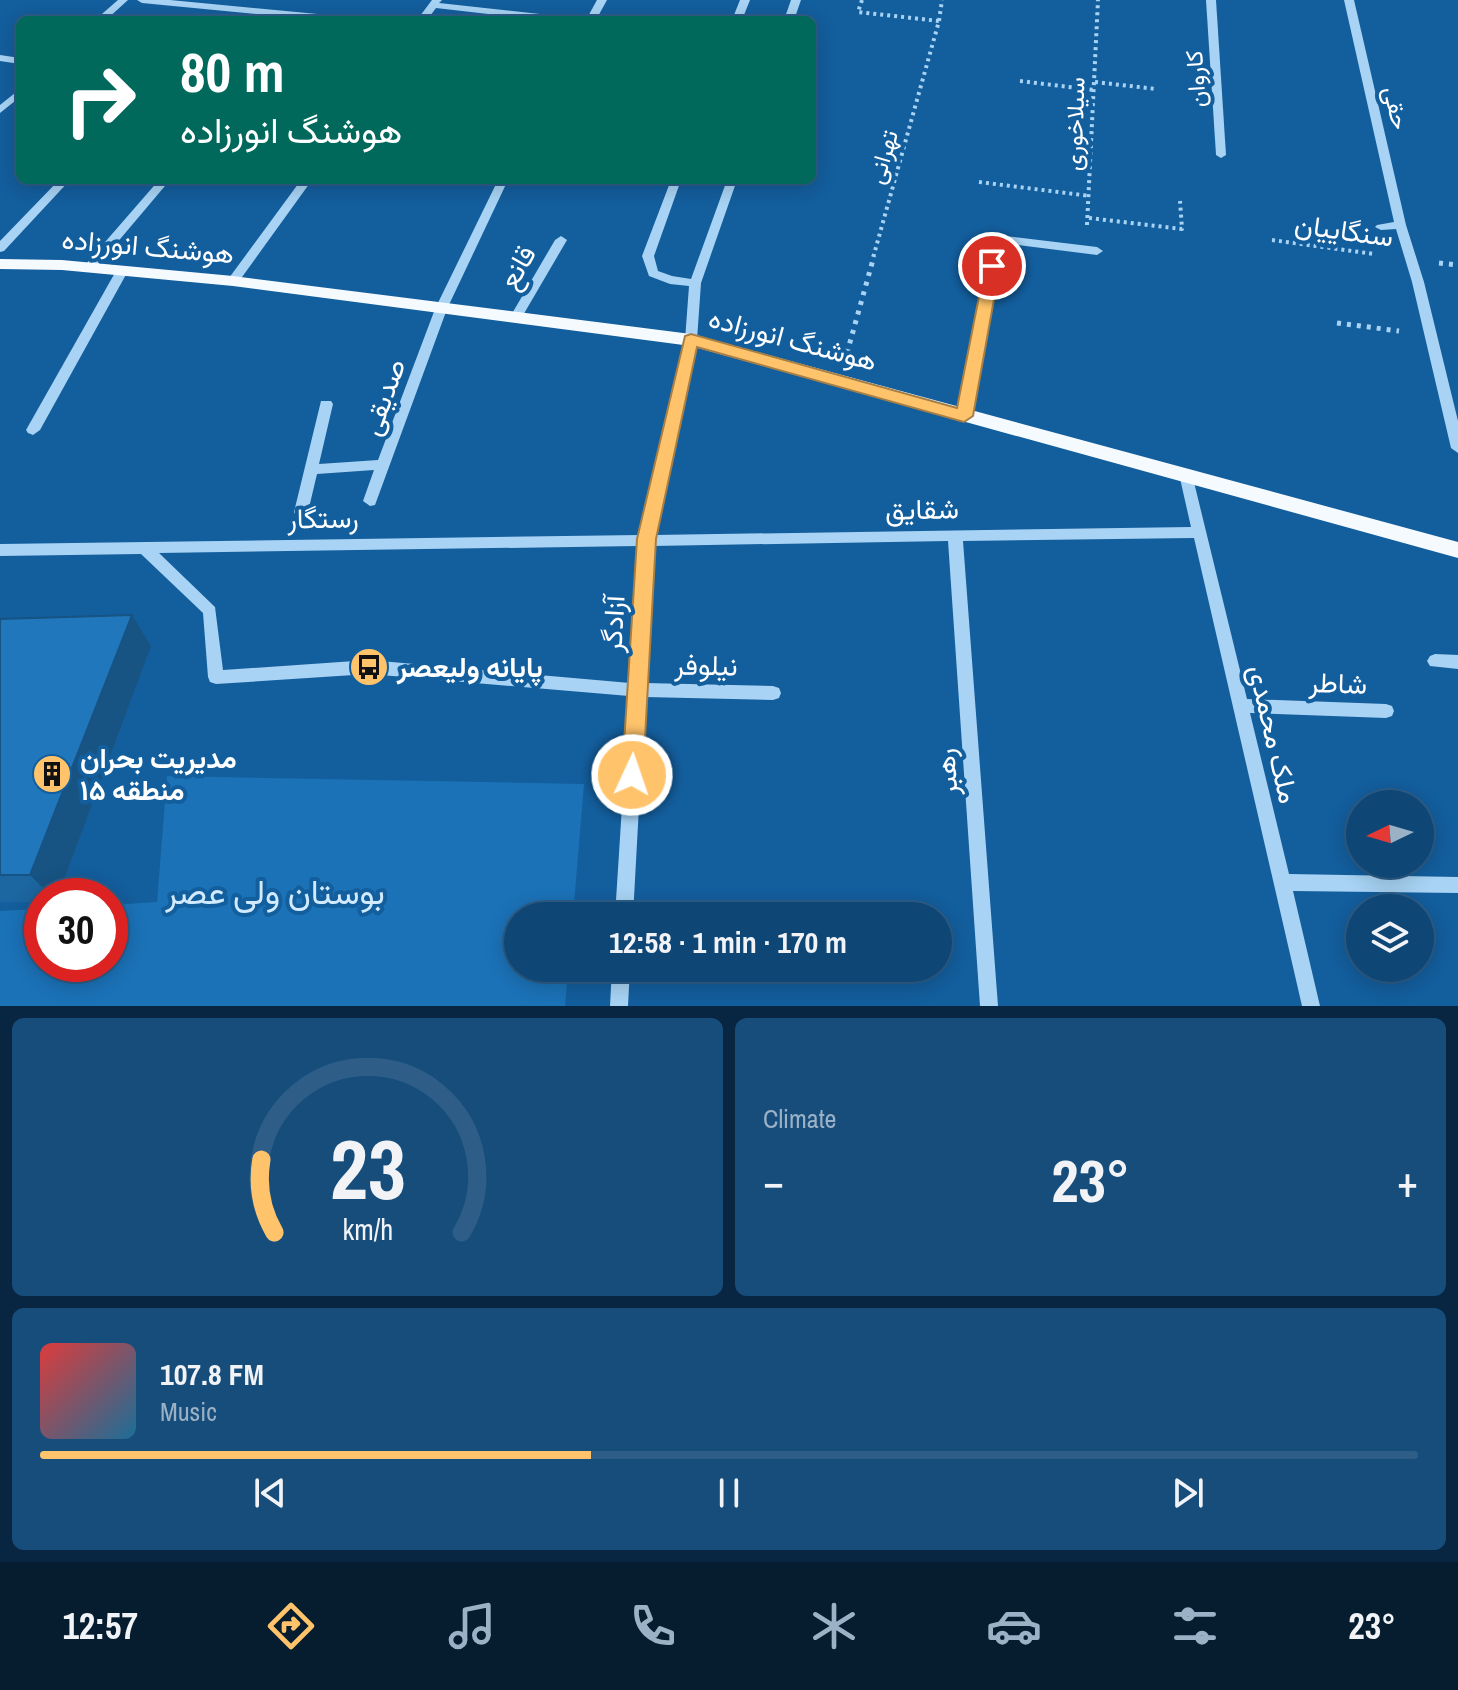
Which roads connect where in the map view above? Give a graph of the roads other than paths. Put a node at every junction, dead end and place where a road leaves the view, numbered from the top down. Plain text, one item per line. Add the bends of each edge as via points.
1 (123, 0) edge
2 (142, 0) edge
3 (1211, 0) edge
4 (1349, 0) edge
5 (435, 3) edge
6 (105, 16) edge
7 (308, 16) edge
8 (536, 16) edge
9 (16, 96) edge
10 (0, 110) edge
11 (1221, 155) dead end
12 (61, 184) edge
13 (162, 184) edge
14 (304, 184) edge
15 (501, 184) edge
16 (675, 184) edge
17 (731, 184) edge
18 (1400, 225) junction
19 (1381, 227) dead end
20 (561, 240) dead end
21 (0, 248) edge
22 (1097, 251) dead end
23 (0, 264) edge
24 (90, 267) junction
25 (122, 271) junction
26 (233, 281) junction
27 (695, 283) junction
28 (441, 309) junction
29 (516, 317) junction
30 (691, 340) junction
31 (326, 404) dead end
32 (964, 416) junction
33 (33, 430) dead end
34 (1458, 448) edge
35 (383, 465) junction
36 (311, 469) junction
37 (1186, 474) junction
38 (370, 501) dead end
39 (301, 512) dead end
40 (1199, 532) junction
41 (955, 535) junction
42 (646, 539) junction
43 (143, 547) junction
44 (0, 550) edge
45 (1458, 550) edge
46 (1435, 661) dead end
47 (1458, 662) edge
48 (637, 690) junction
49 (773, 693) dead end
50 (1240, 706) junction
51 (1386, 711) dead end
52 (1282, 882) junction
53 (1458, 885) edge
54 (625, 902) edge
55 (620, 982) edge
56 (619, 1006) edge
57 (989, 1006) edge
58 (1311, 1006) edge

1 - 6 street
2 - 7 street
3 - 11 street, کاروان
4 - 18 street, حقی
5 - 8 street
9 - 10 street
12 - 21 street
13 - 24 street
14 - 26 street
15 - 28 street, صدیقی
16 - 27 street via 648,256 653,273
17 - 27 street, آزادگر
18 - 19 street
18 - 34 street, حقی
20 - 29 street, قانع
22 - 32 street via 997,239
23 - 24 main road, هوشنگ انورزاده
24 - 25 main road, هوشنگ انورزاده
25 - 26 main road, هوشنگ انورزاده
25 - 33 street
26 - 28 main road, هوشنگ انورزاده
27 - 30 street, آزادگر
28 - 29 main road, هوشنگ انورزاده
28 - 35 street, صدیقی
29 - 30 main road, هوشنگ انورزاده
30 - 32 main road, هوشنگ انورزاده
30 - 42 street, آزادگر
31 - 36 street
32 - 37 main road, هوشنگ انورزاده
35 - 36 street
35 - 38 street, صدیقی
36 - 39 street
37 - 40 street, ملک محمدی
37 - 45 main road, هوشنگ انورزاده
40 - 41 street, شقایق
40 - 50 street, ملک محمدی
41 - 42 street, شقایق
41 - 57 street, رهبر
42 - 43 street, رستگار
42 - 48 street, آزادگر
43 - 44 street, رستگار
43 - 48 street, نیلوفر via 210,611 216,677 369,667
46 - 47 street
48 - 49 street, نیلوفر
48 - 54 street, آزادگر
50 - 51 street, شاطر
50 - 52 street, ملک محمدی
52 - 53 street
52 - 58 street, ملک محمدی
55 - 56 street

